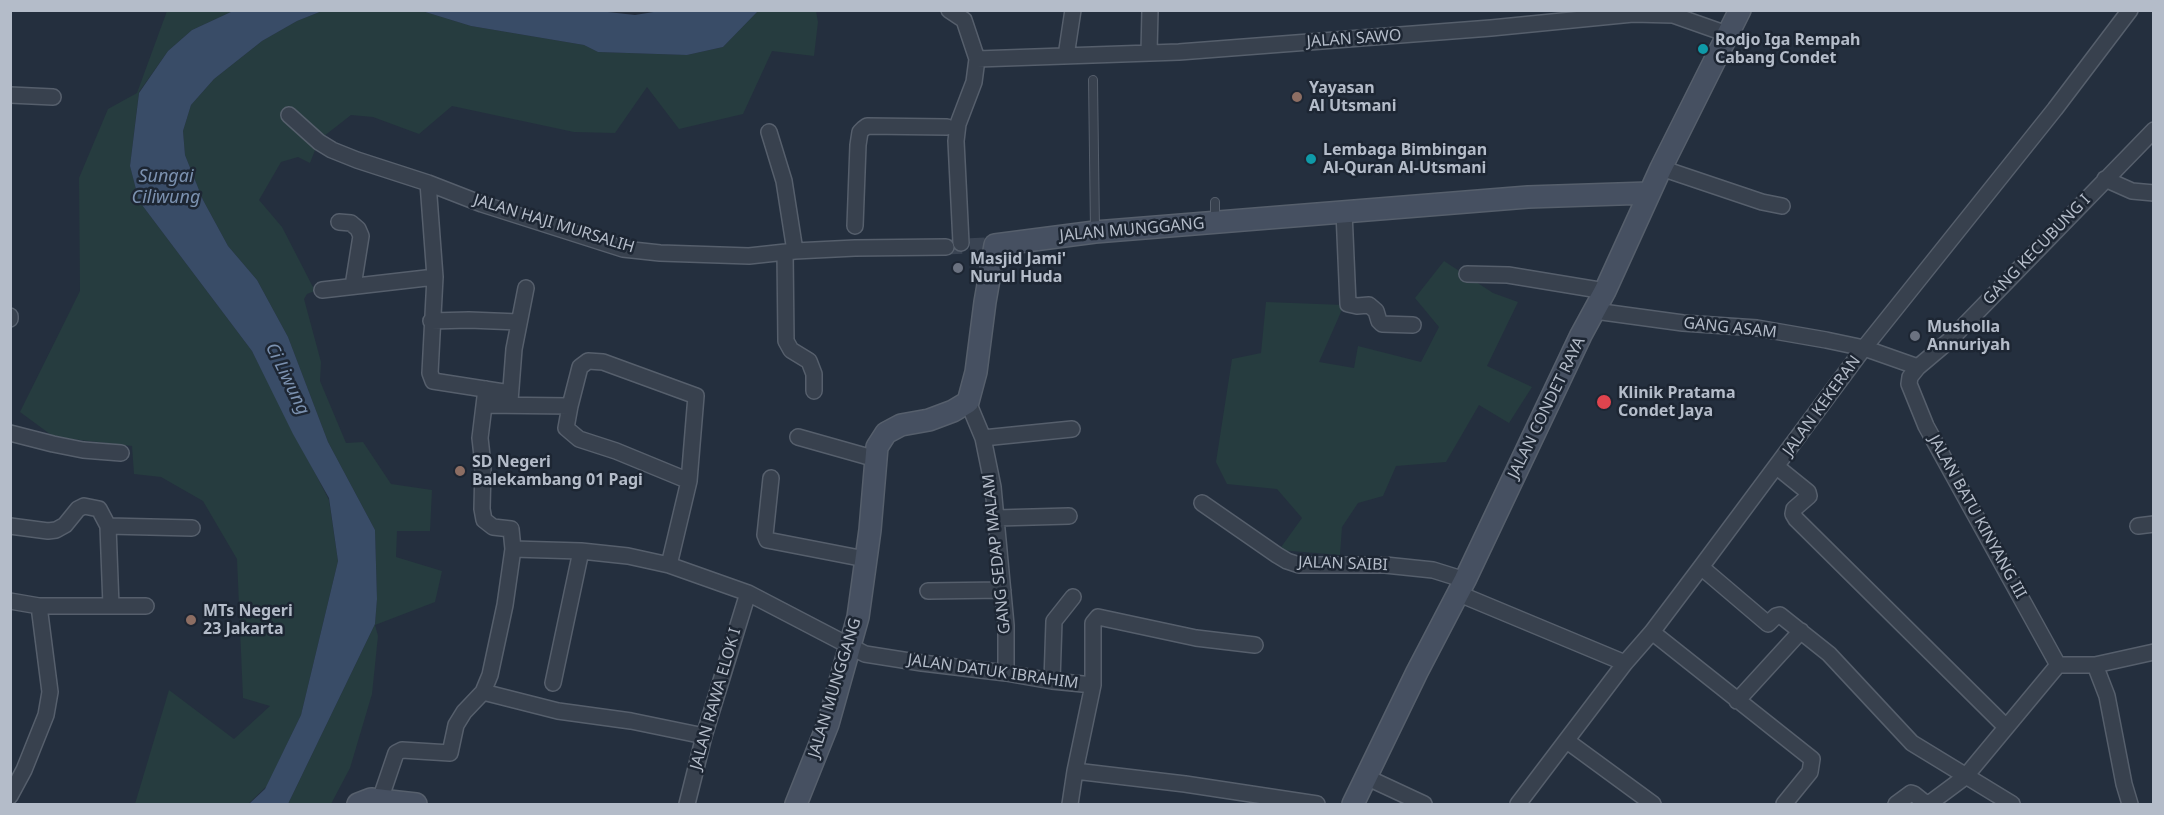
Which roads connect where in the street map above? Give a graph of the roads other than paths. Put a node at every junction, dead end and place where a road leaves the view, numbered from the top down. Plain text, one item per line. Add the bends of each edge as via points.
1 (949, 10) edge
2 (1073, 10) edge
3 (1150, 10) edge
4 (1740, 10) edge
5 (2130, 10) edge
6 (1727, 34) junction
7 (1149, 53) junction
8 (1066, 56) junction
9 (977, 59) junction
10 (1093, 80) dead end
11 (10, 95) edge
12 (52, 97) dead end
13 (290, 115) dead end
14 (947, 127) dead end
15 (2154, 130) edge
16 (769, 132) dead end
17 (1661, 168) junction
18 (2105, 179) junction
19 (428, 183) junction
20 (2154, 193) edge
21 (1649, 194) junction
22 (1782, 206) dead end
23 (1344, 212) junction
24 (339, 222) dead end
25 (1095, 232) junction
26 (855, 236) junction
27 (790, 251) junction
28 (1467, 274) dead end
29 (435, 277) junction
30 (352, 286) junction
31 (526, 288) dead end
32 (322, 290) dead end
33 (1605, 291) junction
34 (1594, 311) junction
35 (431, 321) junction
36 (519, 322) junction
37 (1413, 325) dead end
38 (1864, 348) junction
39 (1918, 367) junction
40 (814, 391) dead end
41 (485, 397) junction
42 (510, 399) junction
43 (968, 402) junction
44 (570, 406) junction
45 (1072, 429) dead end
46 (10, 433) edge
47 (798, 437) dead end
48 (983, 438) junction
49 (121, 453) dead end
50 (876, 459) junction
51 (1777, 466) junction
52 (771, 478) dead end
53 (689, 481) junction
54 (1202, 503) dead end
55 (1069, 516) dead end
56 (997, 518) junction
57 (10, 526) edge
58 (108, 526) junction
59 (192, 528) dead end
60 (513, 549) junction
61 (581, 550) junction
62 (865, 559) junction
63 (669, 565) junction
64 (1701, 567) junction
65 (1461, 587) junction
66 (1003, 590) junction
67 (928, 591) dead end
68 (747, 593) junction
69 (1073, 597) dead end
70 (10, 601) edge
71 (39, 606) junction
72 (111, 606) junction
73 (146, 606) dead end
74 (1801, 631) junction
75 (1652, 632) junction
76 (1255, 645) dead end
77 (850, 647) junction
78 (2154, 652) edge
79 (1625, 663) junction
80 (2058, 665) junction
81 (2096, 665) junction
82 (1006, 673) junction
83 (1052, 681) junction
84 (554, 682) dead end
85 (1093, 685) junction
86 (483, 692) junction
87 (1737, 701) junction
88 (2006, 727) junction
89 (704, 736) junction
90 (1567, 741) junction
91 (1075, 771) junction
92 (1366, 777) junction
93 (1965, 777) junction
94 (10, 796) edge
95 (380, 800) junction
96 (358, 804) edge
97 (416, 804) edge
98 (687, 804) edge
99 (796, 804) edge
100 (1070, 804) edge
101 (1317, 804) edge
102 (1353, 804) edge
103 (1424, 804) edge
104 (1518, 804) edge
105 (1653, 804) edge
106 (1784, 804) edge
107 (1896, 804) edge
108 (2012, 804) edge
109 (2130, 804) edge

1 - 9 street via 964,20
2 - 8 street
3 - 7 street
4 - 6 street, JALAN CONDET RAYA
5 - 38 street, JALAN KEKERAN
6 - 7 street, JALAN SAWO via 1673,15 1633,14
6 - 17 street, JALAN CONDET RAYA
7 - 8 street, JALAN SAWO
8 - 9 street, JALAN SAWO
9 - 26 street, JALAN HAJI MURSALIH via 974,82 958,124 954,245
10 - 25 lane
11 - 12 street
13 - 19 street, JALAN HAJI MURSALIH via 332,150
14 - 26 street via 867,126 860,132
15 - 18 street, GANG KECUBUNG I
16 - 27 street via 784,181
17 - 21 street, JALAN CONDET RAYA
17 - 22 street
18 - 20 street via 2132,191
18 - 39 street, GANG KECUBUNG I via 1950,340
19 - 27 street, JALAN HAJI MURSALIH via 623,249 749,256
19 - 29 street
21 - 23 street, JALAN MUNGGANG via 1528,197
21 - 33 street, JALAN CONDET RAYA
23 - 25 street, JALAN MUNGGANG via 1215,212
23 - 37 street via 1348,304 1369,305 1382,324
24 - 30 street via 351,223 361,236
25 - 43 street, JALAN MUNGGANG via 991,245 976,372
26 - 27 street, JALAN HAJI MURSALIH
27 - 40 street via 786,341 791,350 809,361
28 - 33 street via 1508,275
29 - 30 street
29 - 35 street
30 - 32 street
31 - 36 street
33 - 34 street, JALAN CONDET RAYA
34 - 38 street, GANG ASAM via 1757,328
34 - 65 street, JALAN CONDET RAYA
35 - 36 street
35 - 41 street via 432,381
36 - 42 street
38 - 39 street, GANG ASAM
38 - 51 street, JALAN KEKERAN
39 - 80 street, JALAN BATU KINYANG III via 1909,384 1926,426
41 - 42 street
41 - 60 street via 480,438 484,520 493,527 511,529
42 - 44 street
43 - 48 street, GANG SEDAP MALAM
43 - 50 street, JALAN MUNGGANG via 953,411 886,433
44 - 53 street via 566,428 579,439
44 - 53 street via 580,367 588,362 603,362 696,396
45 - 48 street
46 - 49 street via 83,450
47 - 50 street
48 - 56 street, GANG SEDAP MALAM
50 - 62 street, JALAN MUNGGANG
51 - 64 street, JALAN KEKERAN
51 - 88 street via 1808,492 1809,496 1794,509 1796,519
52 - 62 street via 767,540
53 - 63 street
54 - 65 street, JALAN SAIBI via 1276,555 1299,565 1385,565 1433,570
55 - 56 street
56 - 66 street, GANG SEDAP MALAM
57 - 58 street via 56,530 84,506 99,509
58 - 59 street
58 - 72 street
60 - 61 street, JALAN DATUK IBRAHIM
60 - 86 street via 498,639
61 - 63 street, JALAN DATUK IBRAHIM
61 - 84 street
62 - 77 street, JALAN MUNGGANG
63 - 68 street, JALAN DATUK IBRAHIM
64 - 74 street via 1768,624 1780,615
64 - 75 street, JALAN KEKERAN
65 - 79 street, JALAN SAIBI
65 - 92 street, JALAN CONDET RAYA
66 - 67 street
66 - 82 street, GANG SEDAP MALAM
68 - 77 street, JALAN DATUK IBRAHIM
68 - 89 street, JALAN RAWA ELOK I
69 - 83 street via 1054,621
70 - 71 street
71 - 72 street
71 - 94 street via 50,692 46,715
72 - 73 street
74 - 87 street
74 - 93 street via 1829,654 1912,742
75 - 79 street, JALAN KEKERAN
75 - 87 street
76 - 85 street via 1196,638 1098,617 1093,623
77 - 82 street, JALAN DATUK IBRAHIM via 865,654
77 - 99 street, JALAN MUNGGANG via 828,724
78 - 81 street
79 - 90 street, JALAN KEKERAN
80 - 81 street
80 - 88 street
81 - 109 street via 2108,696
82 - 83 street, JALAN DATUK IBRAHIM
83 - 85 street, JALAN DATUK IBRAHIM
85 - 91 street, JALAN DATUK IBRAHIM
86 - 89 street via 558,711
86 - 95 street via 456,725 450,753 396,753
87 - 106 street via 1812,759 1810,772
88 - 93 street
89 - 98 street, JALAN RAWA ELOK I
90 - 104 street, JALAN KEKERAN
90 - 105 street
91 - 100 street, JALAN DATUK IBRAHIM
91 - 101 street
92 - 102 street, JALAN CONDET RAYA
92 - 103 street
93 - 107 street via 1930,803 1911,793
93 - 108 street
95 - 96 street
95 - 97 street

